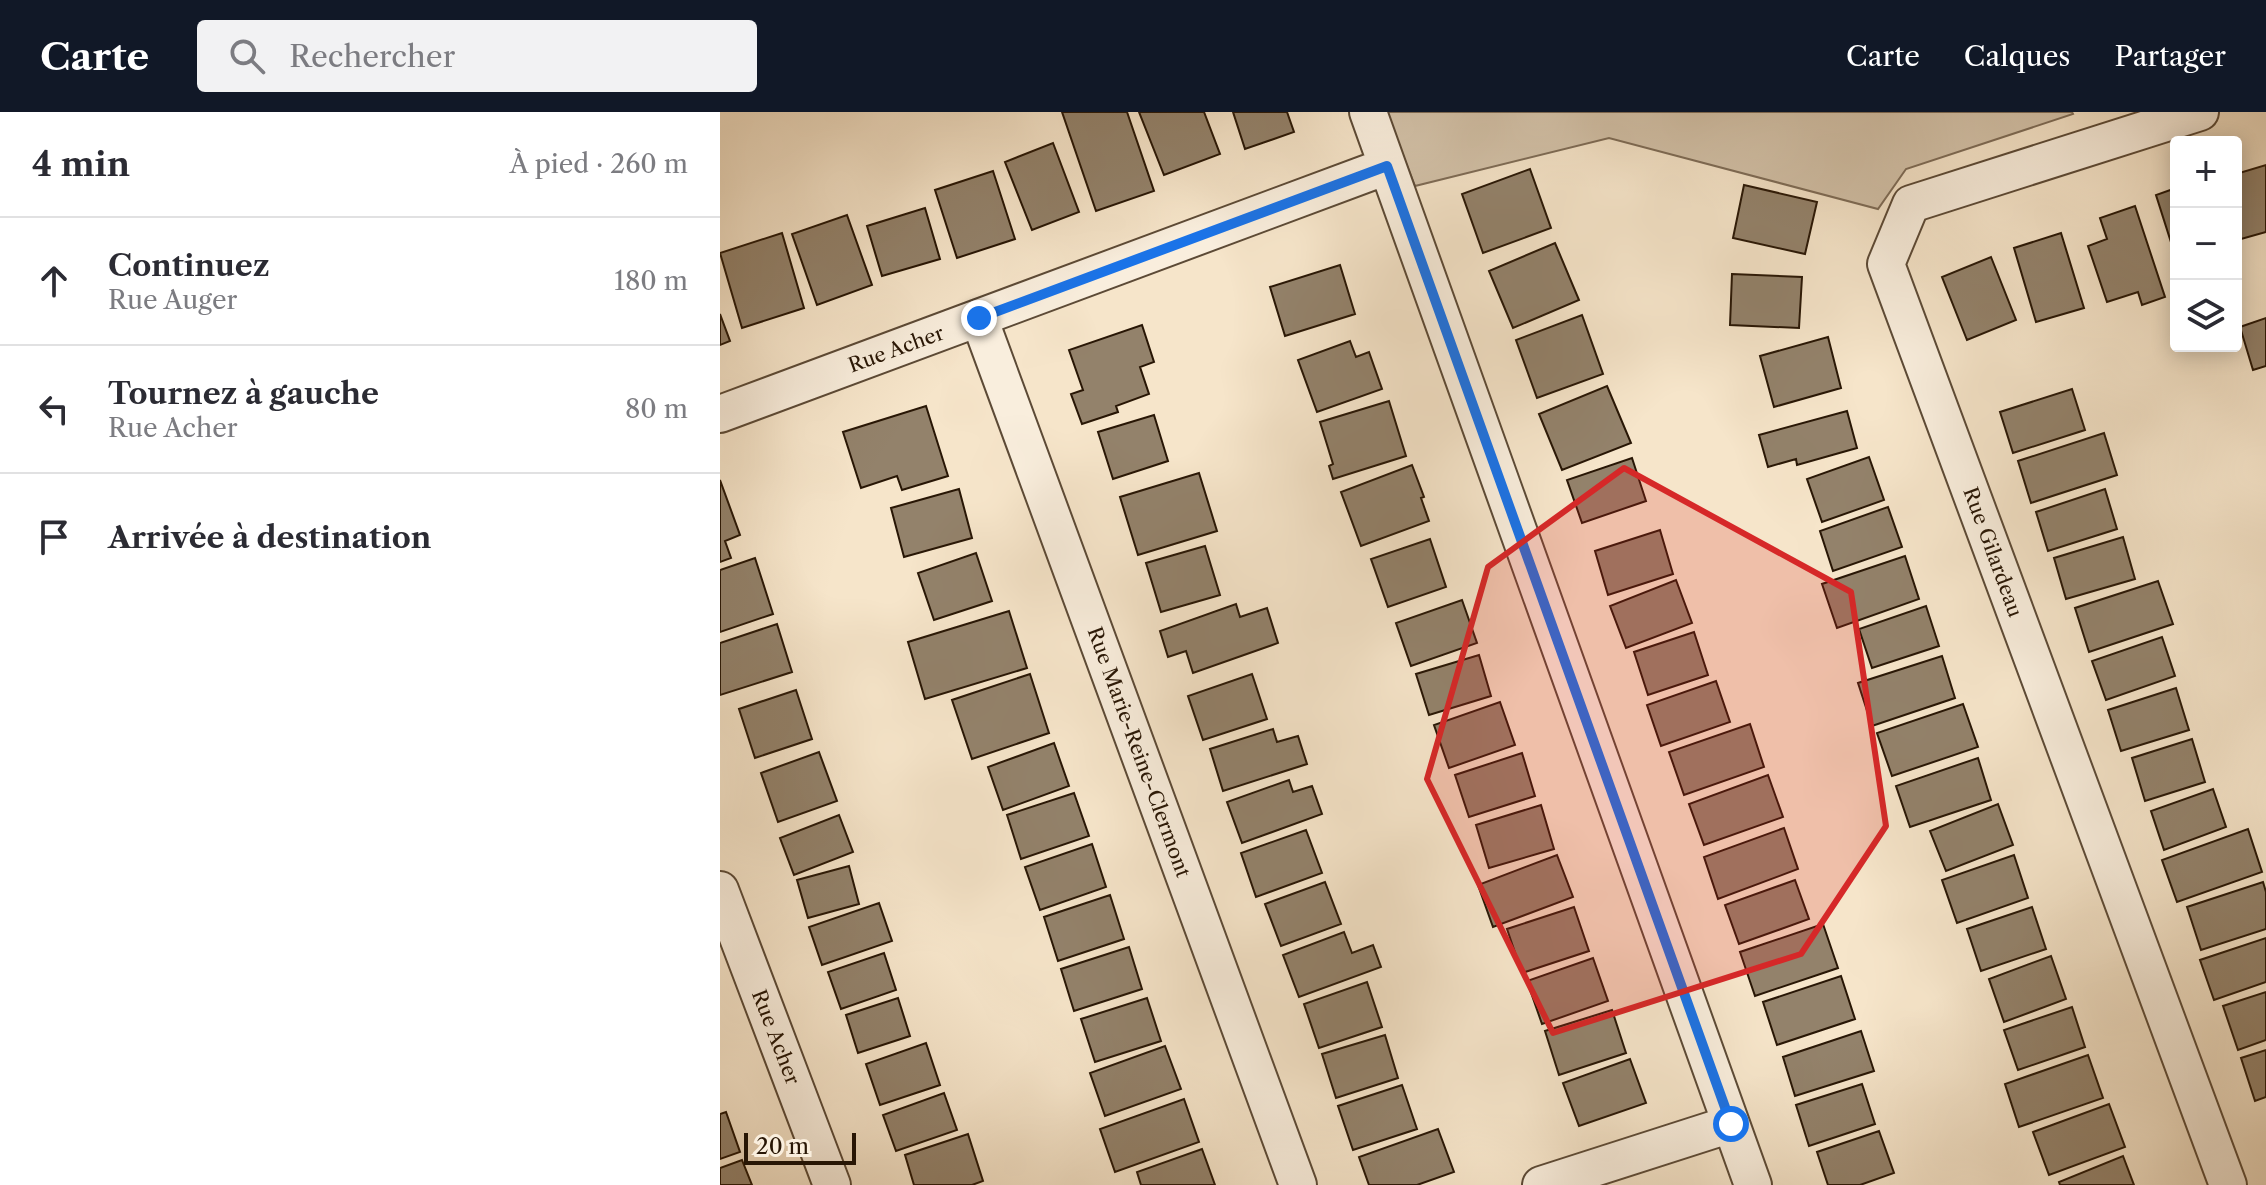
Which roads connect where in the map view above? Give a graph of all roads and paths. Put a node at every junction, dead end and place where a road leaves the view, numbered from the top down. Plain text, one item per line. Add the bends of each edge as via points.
1 (1368, 112) edge
2 (2200, 112) edge
3 (1387, 166) junction
4 (979, 318) junction
5 (720, 414) edge
6 (720, 890) edge
7 (1731, 1124) junction
8 (832, 1185) edge
9 (1298, 1185) edge
10 (1541, 1185) edge
11 (1753, 1185) edge
12 (2228, 1185) edge

1 - 3 street
2 - 12 street, Rue Gilardeau via 1911,204 1886,264
3 - 4 street, Rue Acher
3 - 7 street
4 - 5 street, Rue Acher
4 - 9 street, Rue Marie-Reine-Clermont
6 - 8 street, Rue Acher
7 - 10 street
7 - 11 street

